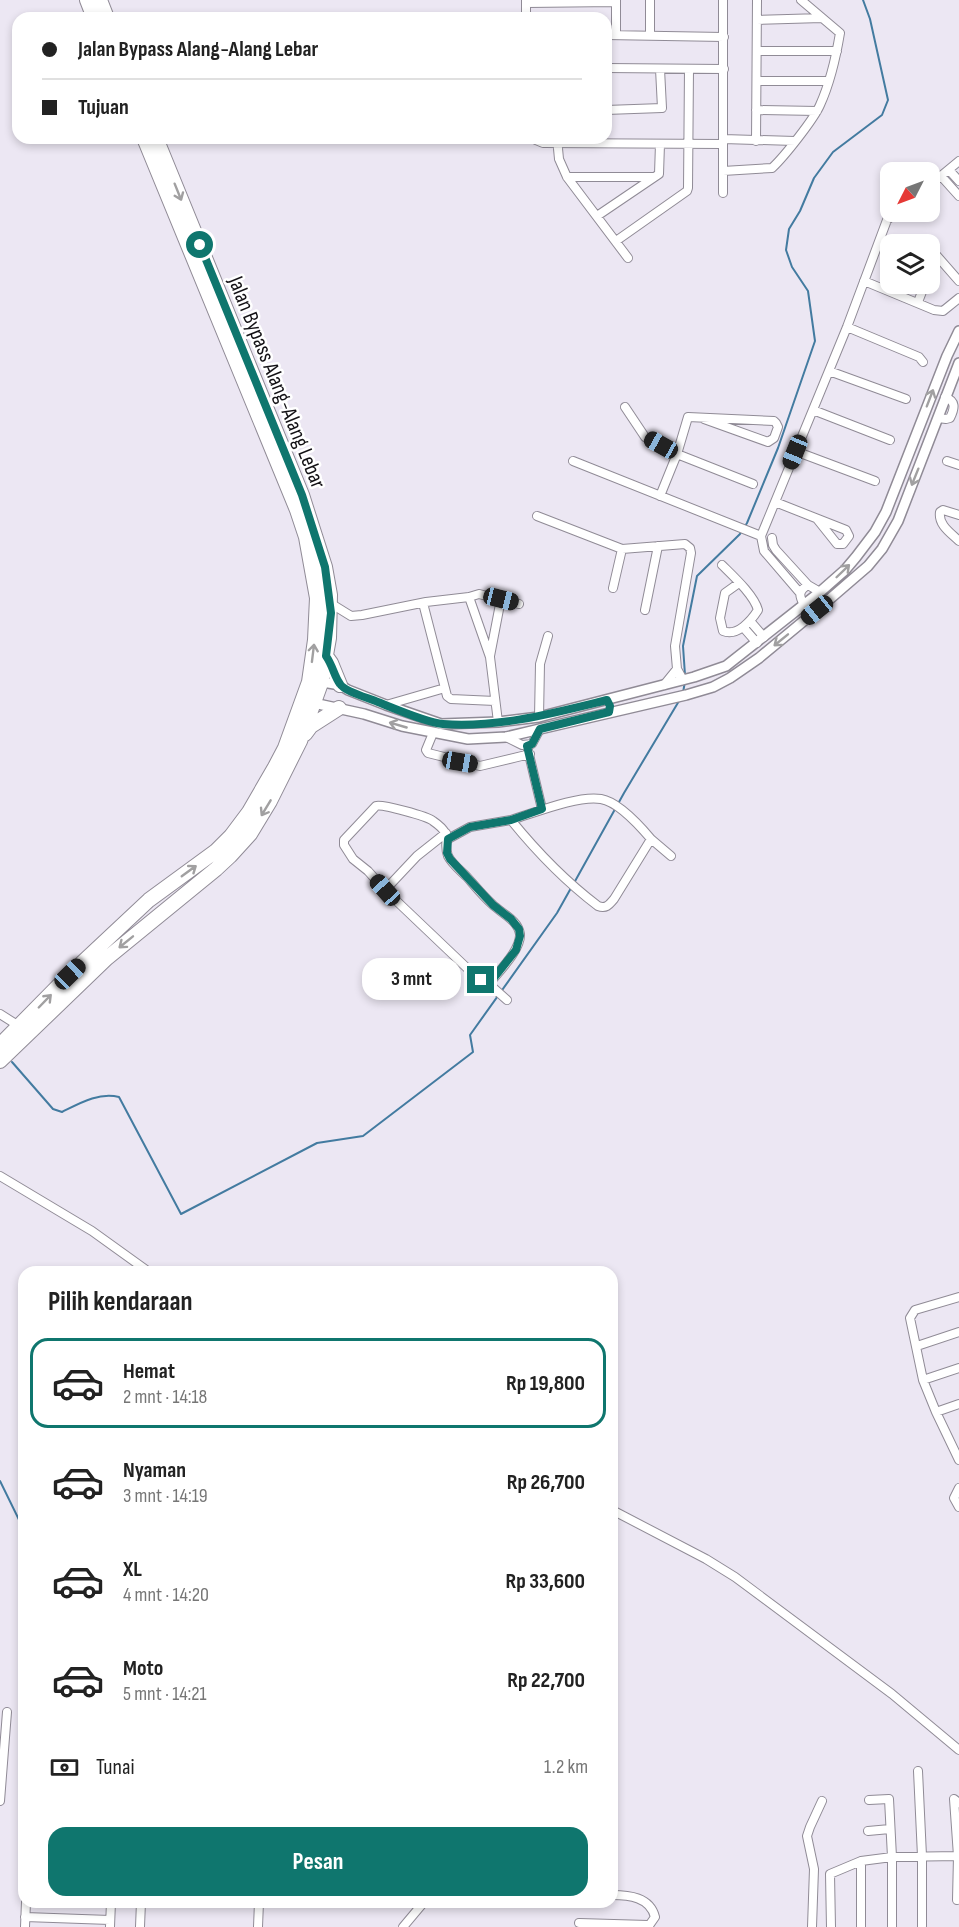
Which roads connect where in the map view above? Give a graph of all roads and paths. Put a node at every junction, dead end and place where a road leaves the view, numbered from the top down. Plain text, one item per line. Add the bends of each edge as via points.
1 (650, 0) edge
2 (723, 0) edge
3 (757, 0) edge
4 (801, 0) edge
5 (526, 1) edge
6 (556, 1) edge
7 (616, 1) edge
8 (822, 18) junction
9 (757, 20) junction
10 (612, 34) edge
11 (616, 34) junction
12 (650, 34) junction
13 (724, 37) junction
14 (757, 51) junction
15 (837, 51) junction
16 (612, 68) edge
17 (660, 69) junction
18 (689, 69) junction
19 (724, 69) junction
20 (757, 81) junction
21 (828, 81) junction
22 (612, 110) edge
23 (756, 110) junction
24 (817, 111) junction
25 (756, 141) junction
26 (795, 141) junction
27 (723, 142) junction
28 (612, 143) edge
29 (146, 144) edge
30 (158, 144) edge
31 (557, 144) edge
32 (660, 144) junction
33 (688, 144) junction
34 (959, 161) edge
35 (949, 170) junction
36 (723, 171) junction
37 (941, 176) joint
38 (567, 177) junction
39 (654, 177) junction
40 (959, 181) edge
41 (723, 193) dead end
42 (959, 196) edge
43 (597, 216) junction
44 (886, 222) edge
45 (616, 241) junction
46 (628, 258) dead end
47 (940, 260) edge
48 (864, 281) junction
49 (959, 281) edge
50 (921, 294) edge
51 (959, 298) edge
52 (918, 302) junction
53 (847, 327) junction
54 (959, 331) edge
55 (947, 356) junction
56 (923, 362) dead end
57 (959, 362) edge
58 (829, 371) junction
59 (945, 397) junction
60 (906, 399) dead end
61 (626, 407) dead end
62 (813, 410) junction
63 (957, 410) edge
64 (938, 418) junction
65 (950, 418) junction
66 (704, 419) junction
67 (959, 421) edge
68 (890, 440) dead end
69 (795, 452) junction
70 (676, 454) junction
71 (573, 461) dead end
72 (947, 461) dead end
73 (959, 465) edge
74 (875, 481) dead end
75 (753, 484) dead end
76 (660, 496) junction
77 (775, 502) junction
78 (959, 515) edge
79 (537, 516) dead end
80 (817, 519) dead end
81 (761, 536) junction
82 (772, 538) dead end
83 (959, 542) edge
84 (658, 546) junction
85 (622, 549) junction
86 (777, 550) junction
87 (769, 557) junction
88 (722, 565) dead end
89 (740, 583) junction
90 (808, 585) junction
91 (613, 588) dead end
92 (820, 592) junction
93 (800, 593) junction
94 (469, 597) junction
95 (501, 599) junction
96 (330, 603) junction
97 (423, 603) junction
98 (519, 604) dead end
99 (804, 605) junction
100 (645, 610) dead end
101 (747, 624) junction
102 (548, 636) dead end
103 (761, 640) junction
104 (326, 656) junction
105 (490, 657) junction
106 (677, 669) junction
107 (687, 679) junction
108 (315, 681) junction
109 (664, 685) junction
110 (344, 687) junction
111 (445, 688) junction
112 (621, 696) junction
113 (607, 700) junction
114 (308, 701) junction
115 (495, 701) junction
116 (386, 705) junction
117 (342, 709) junction
118 (623, 709) junction
119 (609, 712) junction
120 (539, 717) junction
121 (498, 722) junction
122 (540, 729) junction
123 (433, 733) junction
124 (506, 736) junction
125 (300, 741) junction
126 (527, 746) junction
127 (530, 754) junction
128 (542, 809) junction
129 (511, 820) junction
130 (447, 836) junction
131 (651, 839) junction
132 (670, 856) dead end
133 (385, 890) junction
134 (491, 986) junction
135 (504, 998) dead end
136 (0, 1014) edge
137 (19, 1026) junction
138 (4, 1046) edge
139 (0, 1176) edge
140 (141, 1266) edge
141 (959, 1297) edge
142 (959, 1332) edge
143 (917, 1346) junction
144 (959, 1368) edge
145 (924, 1380) junction
146 (959, 1404) edge
147 (936, 1412) junction
148 (958, 1459) edge
149 (959, 1488) edge
150 (959, 1507) edge
151 (618, 1513) edge
152 (7, 1712) dead end
153 (959, 1750) edge
154 (918, 1771) dead end
155 (869, 1800) dead end
156 (822, 1801) dead end
157 (0, 1802) edge
158 (959, 1803) edge
159 (890, 1829) junction
160 (868, 1831) dead end
161 (922, 1856) junction
162 (958, 1856) edge
163 (892, 1857) junction
164 (861, 1861) junction
165 (618, 1895) edge
166 (957, 1900) dead end
167 (26, 1908) edge
168 (111, 1908) edge
169 (141, 1908) edge
170 (259, 1908) edge
171 (419, 1908) edge
172 (25, 1917) junction
173 (110, 1923) edge
174 (579, 1923) dead end
175 (648, 1926) edge
176 (922, 1926) edge
177 (25, 1927) edge
178 (140, 1927) edge
179 (258, 1927) edge
180 (403, 1927) edge
181 (812, 1927) edge
182 (831, 1927) edge
183 (861, 1927) edge
184 (892, 1927) edge

1 - 12 street
2 - 13 street
3 - 9 street
4 - 8 street
5 - 6 street
6 - 7 street
7 - 11 street
8 - 9 street
8 - 15 street via 840,33
9 - 14 street
10 - 11 street
11 - 12 street
12 - 13 street
13 - 19 street
14 - 15 street
14 - 20 street
15 - 21 street
16 - 17 street
17 - 18 street
17 - 22 street via 662,108
18 - 19 street
18 - 33 street
19 - 27 street
20 - 21 street
20 - 23 street
21 - 24 street
23 - 24 street
23 - 25 street
24 - 26 street
25 - 26 street
25 - 27 street
26 - 36 street via 770,170
27 - 33 street
27 - 36 street
28 - 32 street
108 -> 29 highway, Jalan Bypass Alang-Alang Lebar via 317,598 306,537
30 -> 96 highway, Jalan Bypass Alang-Alang Lebar via 302,495 325,567
31 - 38 street
32 - 33 street
32 - 39 street via 659,174
33 - 45 street via 687,190
34 - 35 street
35 - 37 street
35 - 40 street
36 - 41 street
37 - 42 street
38 - 39 street
38 - 43 street
39 - 43 street
43 - 45 street
44 - 48 street
45 - 46 street
47 - 49 street
48 - 52 street
48 - 53 street
50 - 52 street
51 - 52 street via 943,311
53 - 56 street via 920,357
53 - 58 street
54 - 55 street
55 - 57 street
92 -> 55 street via 856,557 886,512
57 - 59 street
58 - 60 street
58 - 62 street
59 - 63 street
59 - 64 street
61 - 70 street via 645,437
62 - 68 street
62 - 69 street
63 - 65 street
64 - 65 street
64 -> 118 street via 894,528 868,566 741,672 713,687
65 - 67 street
66 - 66 street via 768,442 778,427 774,421
66 - 70 street via 688,417
69 - 74 street
69 - 77 street
70 - 75 street
70 - 76 street
71 - 76 street
72 - 73 street
76 - 81 street
77 - 80 street
77 - 81 street
78 - 83 street via 942,510 939,518
79 - 85 street
81 - 87 street
82 - 86 street
84 - 85 street
84 - 100 street
84 - 106 street via 685,544 691,553 675,645
85 - 91 street
86 - 87 street
86 - 90 street
87 - 93 street
88 - 89 street
89 - 101 street via 758,609
89 - 101 street via 726,593 720,618 723,630 729,633
90 - 92 street
90 - 93 street
92 - 99 street
93 - 99 street
94 - 95 street via 479,594
94 - 97 street
94 - 105 street
95 - 98 street
95 - 105 street
96 - 97 street via 351,616
96 - 104 highway, Jalan Bypass Alang-Alang Lebar
97 - 111 street
99 - 103 street
101 - 103 street
102 - 120 street via 540,664
103 - 107 street via 726,666
104 - 108 highway, Jalan Bypass Alang-Alang Lebar
104 - 110 highway
105 - 115 street
106 - 107 street
106 - 109 street
107 - 109 street
108 - 110 street
108 - 114 highway, Jalan Bypass Alang-Alang Lebar
109 - 112 street
110 - 116 street
110 - 117 street
111 - 115 street via 451,699
111 - 116 street
112 - 113 street
112 - 118 street via 619,703
113 - 119 street
113 - 120 street
114 - 117 street
114 - 125 highway, Jalan Bypass Alang-Alang Lebar
137 -> 114 highway, Jalan Bypass Alang-Alang Lebar via 148,900 231,836 275,767
115 - 121 street
116 - 121 street via 441,724
123 -> 117 street
117 - 125 highway via 311,726
118 - 119 street
119 - 122 street
120 - 121 street
122 - 124 street
122 - 126 street
123 - 124 street via 468,739
123 - 127 street via 428,753 460,762 480,766
124 - 126 street
125 -> 138 highway, Jalan Bypass Alang-Alang Lebar via 250,834 230,856
126 - 127 street
127 - 128 street
128 - 129 street
128 - 131 street via 602,799 637,822
129 - 130 street via 470,827
129 - 131 street via 566,880 598,906 608,907
130 - 133 street via 417,856
130 - 133 street via 429,818 376,806 344,845 353,860
130 - 134 street via 450,859 519,929 516,950
131 - 132 street
133 - 134 street
134 - 135 street
136 - 137 street
137 - 138 highway, Jalan Bypass Alang-Alang Lebar
139 - 140 street via 92,1231
141 - 143 street via 911,1313
142 - 143 street
143 - 145 street
144 - 145 street
145 - 147 street
146 - 147 street
147 - 148 street
149 - 150 street via 954,1498
151 - 153 street via 735,1577 892,1694
152 - 157 street
154 - 161 street
155 - 159 street via 889,1799
156 - 181 street via 807,1836 814,1869
158 - 162 street via 954,1799
159 - 160 street
159 - 163 street
161 - 162 street
161 - 163 street
161 - 176 street
162 - 166 street
163 - 164 street
163 - 184 street
164 - 182 street via 830,1874
164 - 183 street
165 - 175 street via 633,1896 650,1906 655,1917
167 - 172 street
168 - 173 street
169 - 178 street
170 - 179 street
171 - 180 street
172 - 173 street
172 - 177 street
174 - 175 street

